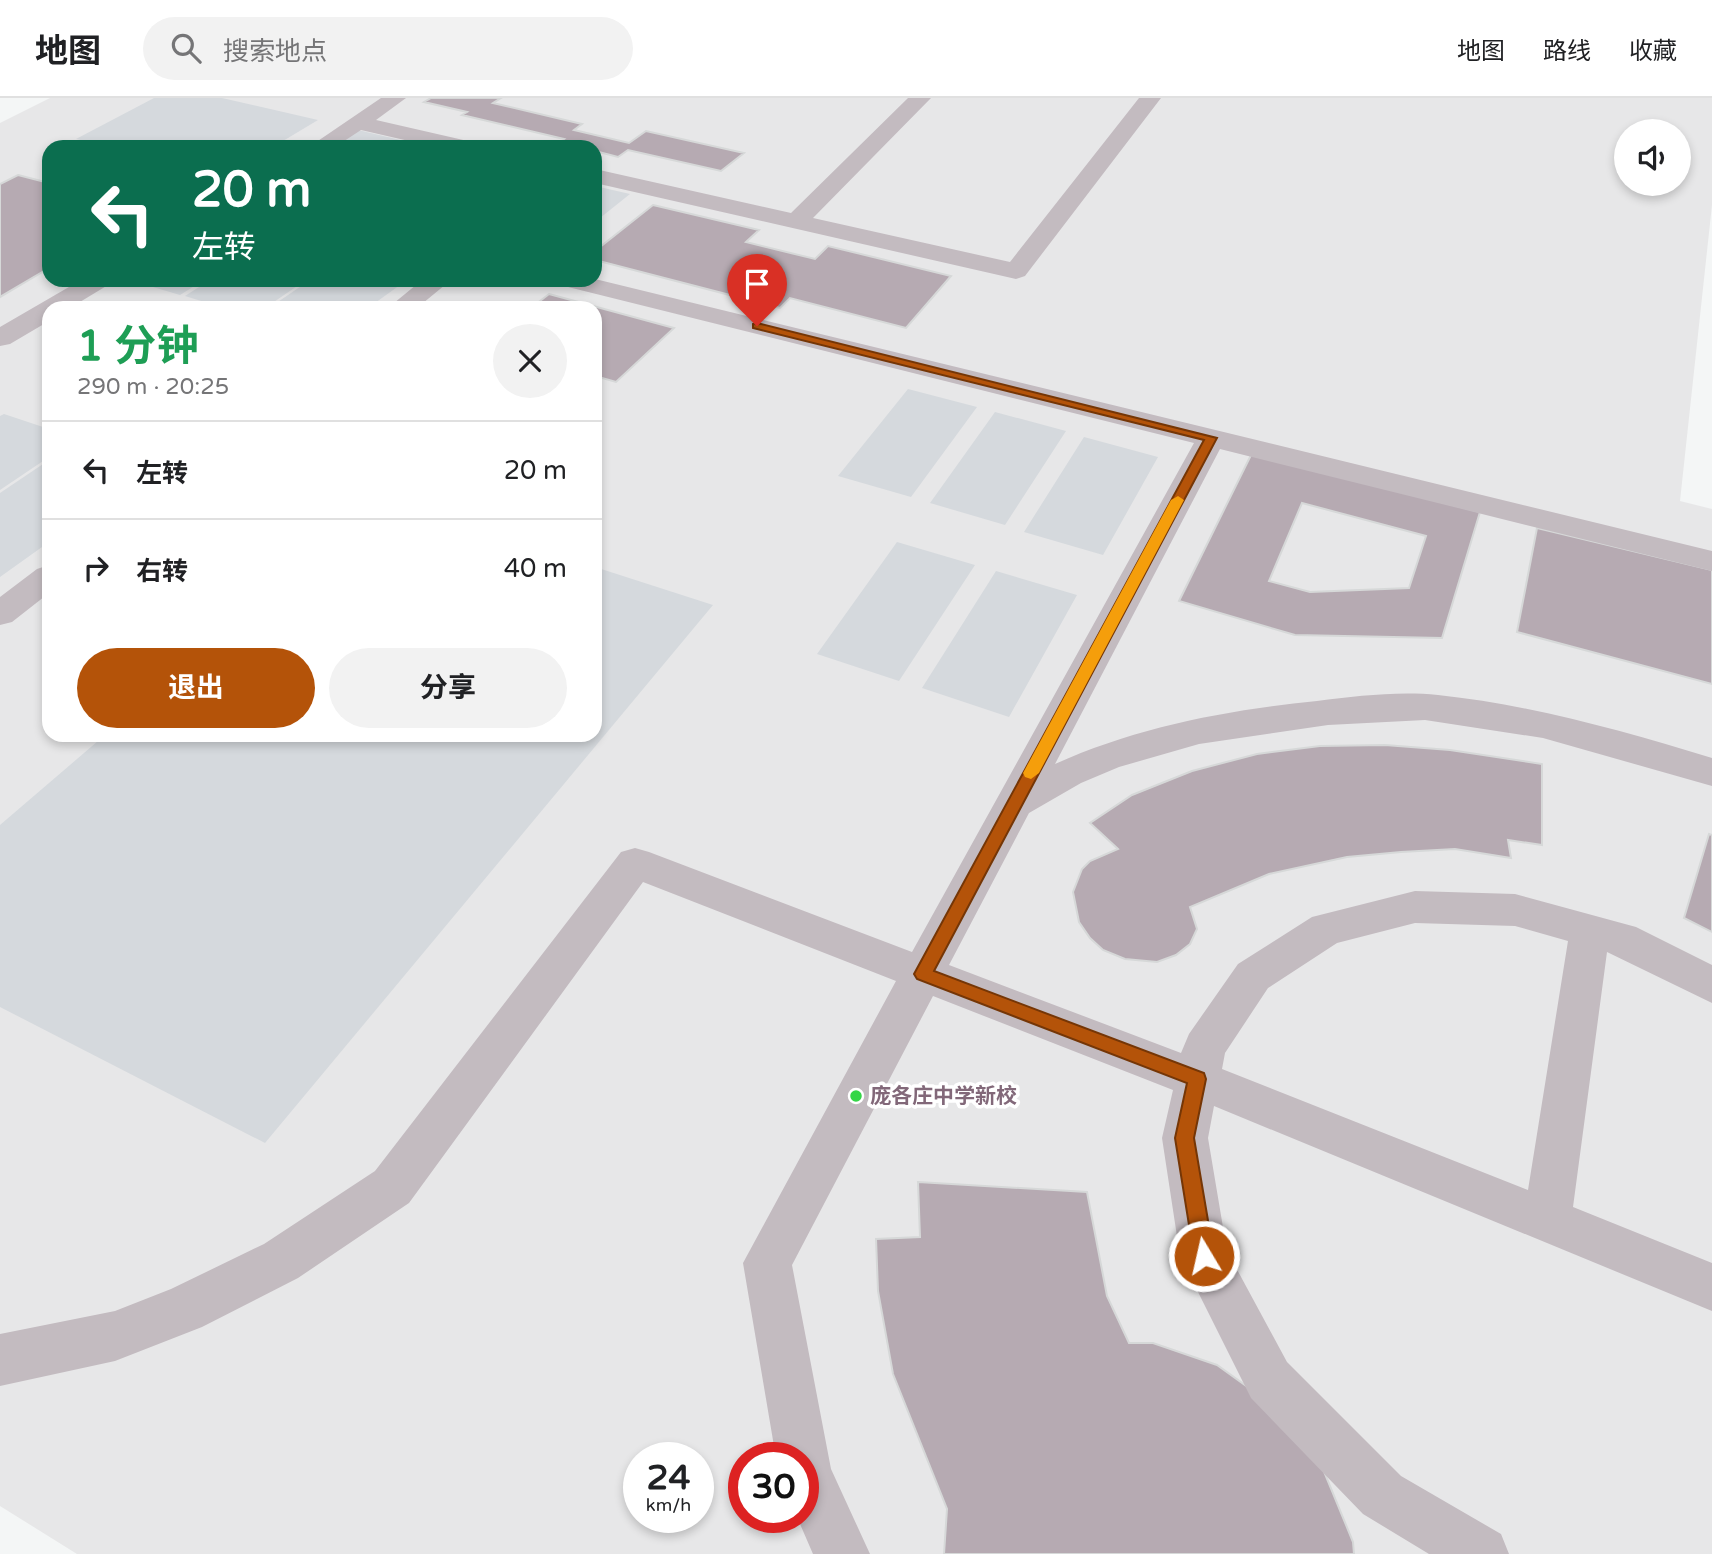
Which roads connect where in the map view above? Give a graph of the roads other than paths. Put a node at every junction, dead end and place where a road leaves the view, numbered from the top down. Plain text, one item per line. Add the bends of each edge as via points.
1 (395, 98) edge
2 (920, 98) edge
3 (1150, 98) edge
4 (359, 123) junction
5 (331, 140) edge
6 (433, 140) edge
7 (602, 178) edge
8 (796, 221) junction
9 (87, 287) edge
10 (429, 287) edge
11 (597, 287) edge
12 (64, 301) edge
13 (410, 301) edge
14 (42, 314) edge
15 (0, 338) edge
16 (1211, 438) junction
17 (1712, 561) edge
18 (42, 581) edge
19 (0, 614) edge
20 (1712, 772) edge
21 (1015, 803) junction
22 (1590, 930) junction
23 (923, 974) junction
24 (1712, 985) edge
25 (1197, 1079) junction
26 (1547, 1220) junction
27 (1712, 1287) edge
28 (0, 1360) edge
29 (800, 1442) edge
30 (819, 1504) edge
31 (842, 1554) edge
32 (1481, 1554) edge

1 - 4 street
2 - 8 street
3 - 8 street via 1016,271
4 - 5 street
4 - 6 street
7 - 8 street
9 - 12 street
10 - 13 street
11 - 16 street
14 - 15 street
16 - 17 street
16 - 21 street
18 - 19 street
20 - 21 street via 1517,719 1436,708 1365,709 1222,726 1140,747 1076,770
21 - 23 street
22 - 24 street via 1621,939
22 - 25 street via 1515,910 1415,907 1326,929 1254,976 1205,1047
22 - 26 street
23 - 25 street
23 - 28 street via 635,863 392,1187 281,1261 184,1309 115,1336
23 - 29 street via 767,1263
25 - 26 street
25 - 32 street via 1185,1138 1204,1256 1269,1380 1382,1495
26 - 27 street
30 - 31 street

